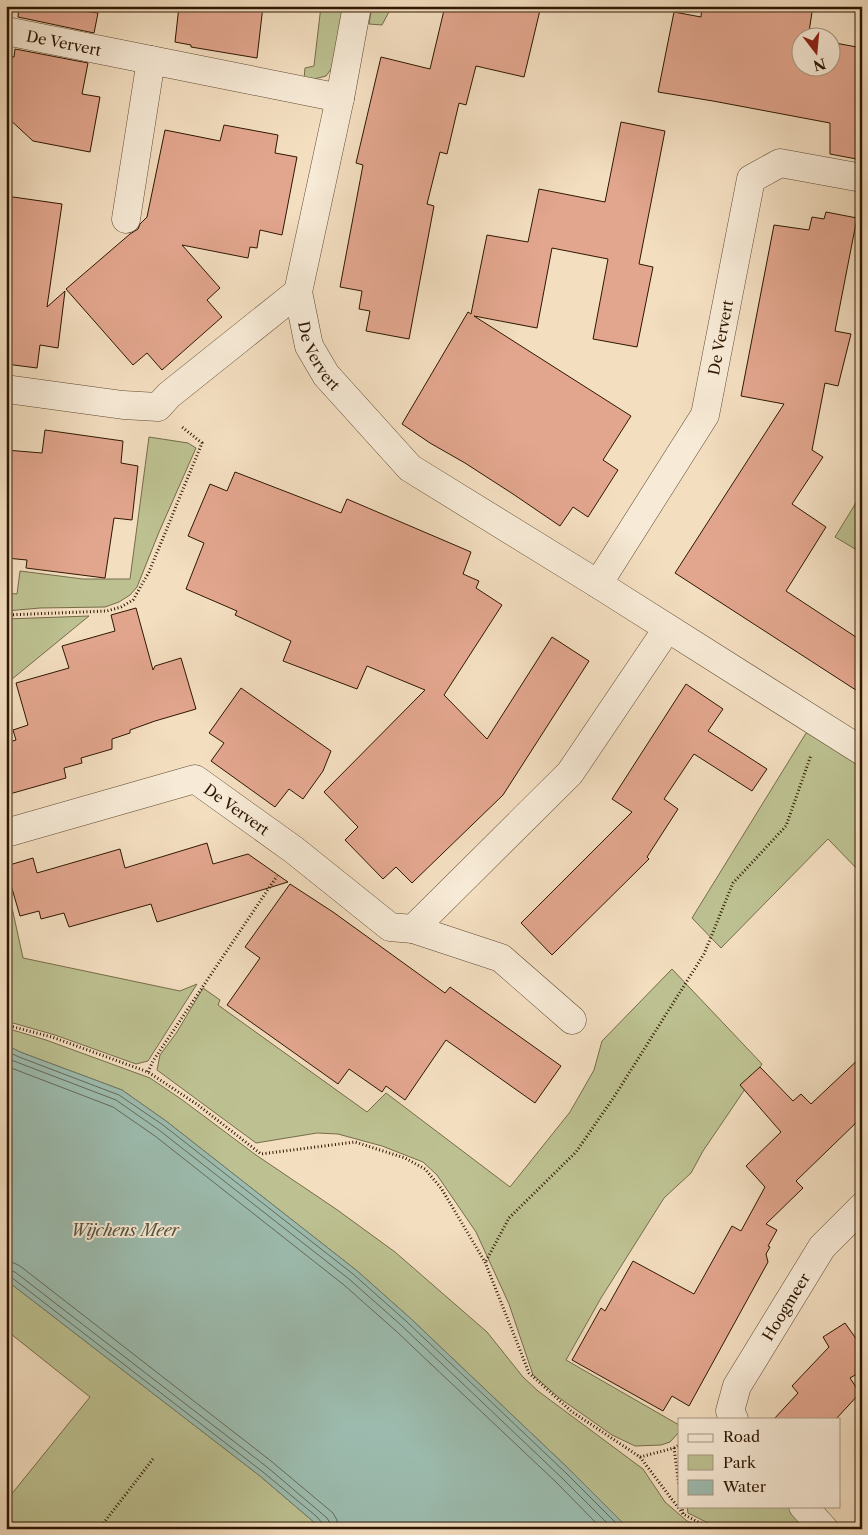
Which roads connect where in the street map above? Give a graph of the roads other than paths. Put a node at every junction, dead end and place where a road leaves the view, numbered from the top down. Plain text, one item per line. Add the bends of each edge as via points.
1 (357, 6) edge
2 (6, 31) edge
3 (151, 60) junction
4 (340, 98) junction
5 (862, 178) edge
6 (126, 220) dead end
7 (298, 292) junction
8 (6, 388) edge
9 (598, 584) junction
10 (668, 629) junction
11 (862, 751) edge
12 (6, 833) edge
13 (413, 929) junction
14 (572, 1020) dead end
15 (862, 1207) edge
16 (734, 1418) edge
17 (805, 1508) edge
18 (824, 1529) edge

1 - 4 street, De Ververt
2 - 3 street, De Ververt
3 - 4 street, De Ververt
3 - 6 street
4 - 7 street, De Ververt
5 - 9 street, De Ververt via 780,163 752,179 705,415
7 - 8 street via 158,407
7 - 9 street, De Ververt via 309,346 326,375 410,468
9 - 10 street, De Ververt
10 - 11 street, De Ververt
10 - 13 street via 570,773
12 - 13 street, De Ververt via 194,779 294,850 390,927
13 - 14 street, De Ververt via 501,958
15 - 16 street, Hoogmeer via 822,1247 738,1386 730,1411
17 - 18 street

